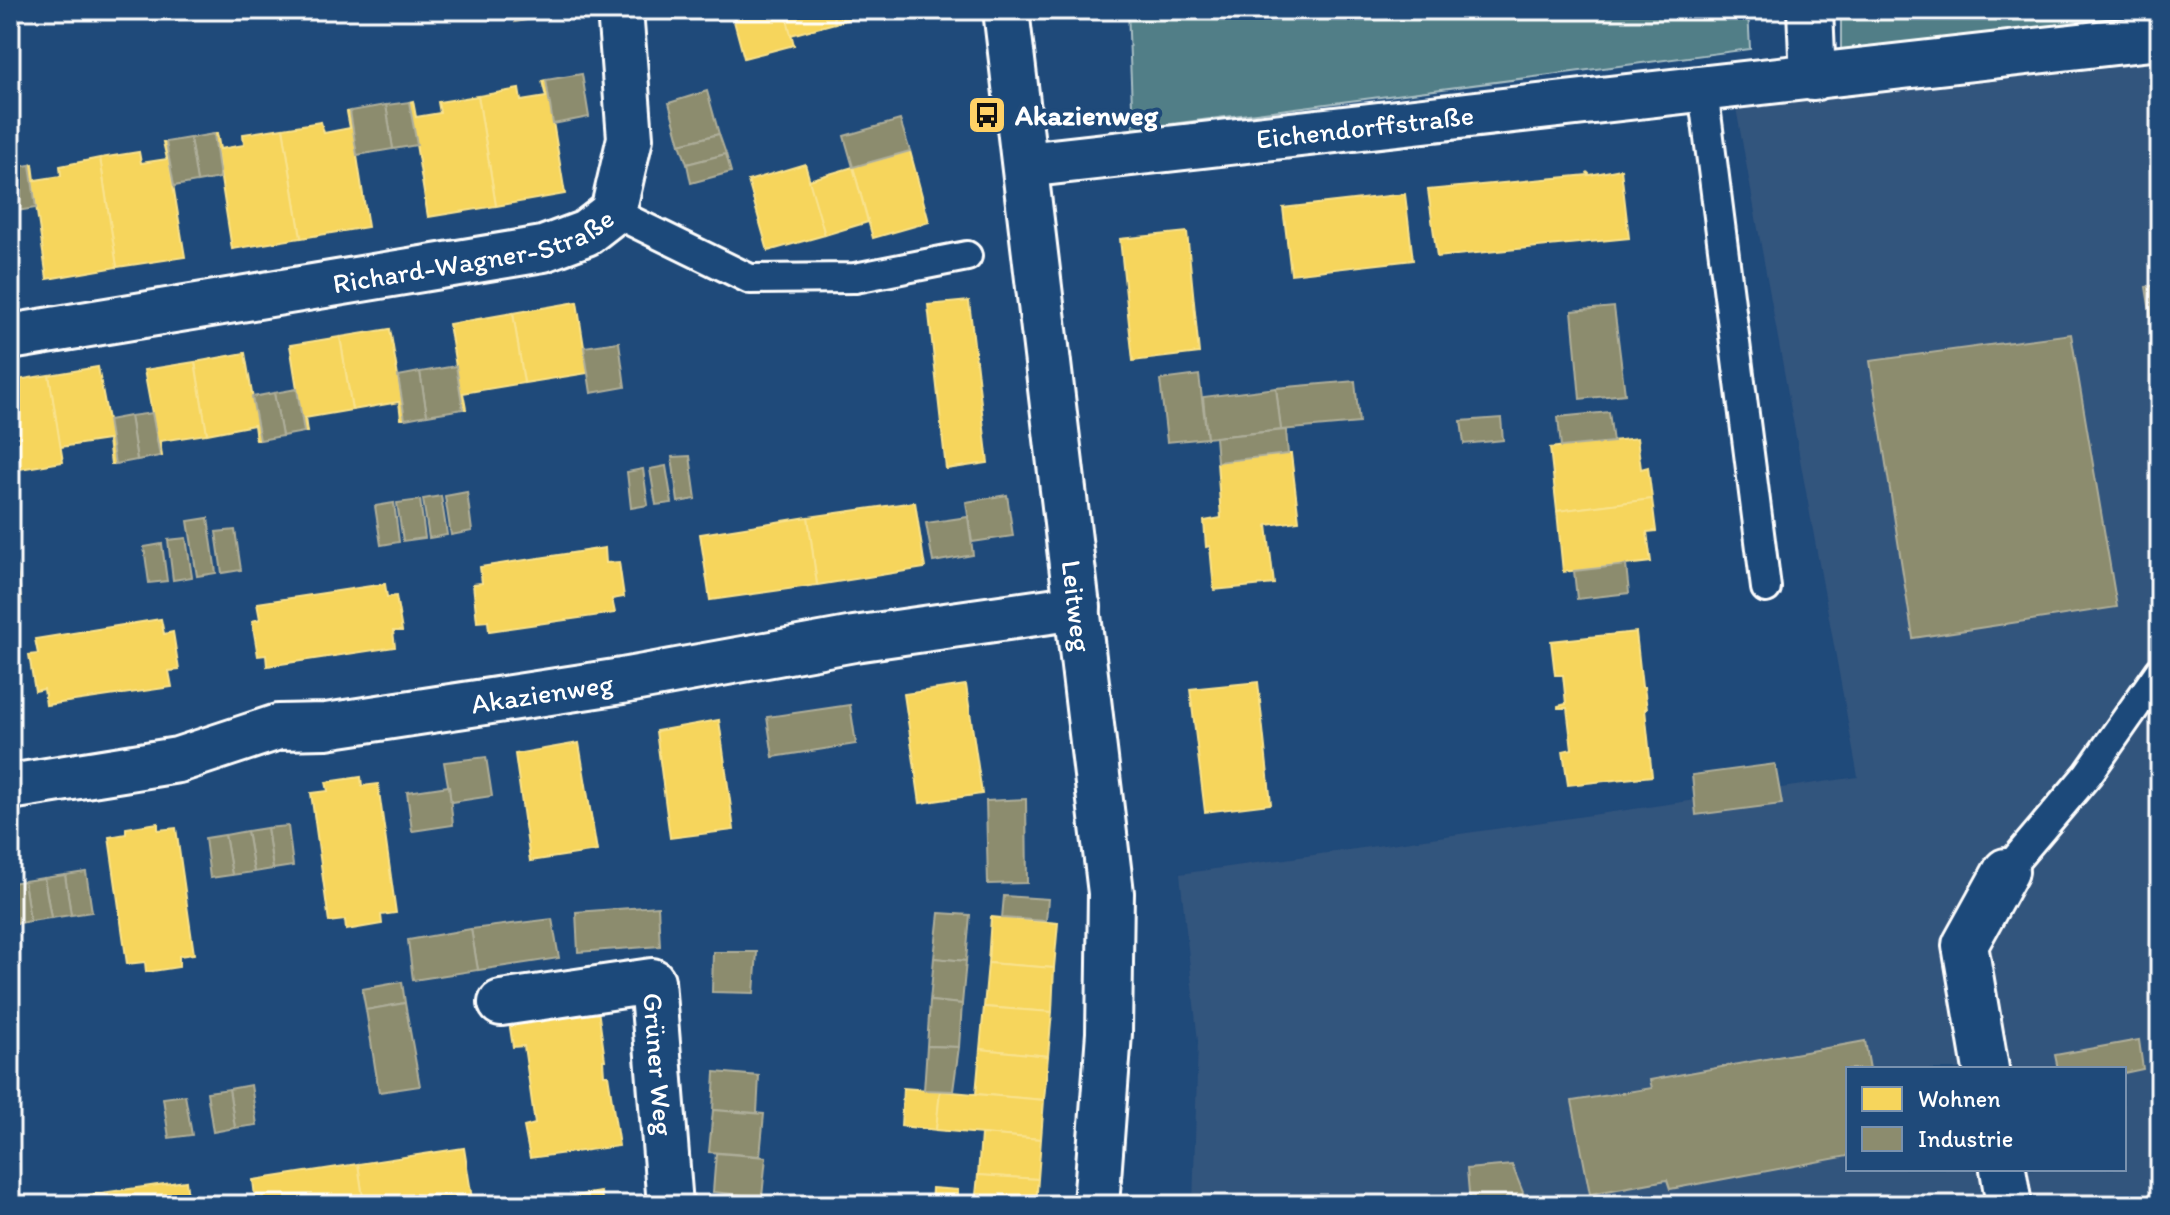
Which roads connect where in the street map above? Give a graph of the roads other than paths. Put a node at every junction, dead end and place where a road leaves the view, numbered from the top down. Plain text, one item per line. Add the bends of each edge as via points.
1 (620, 10) edge
2 (1006, 10) edge
3 (1810, 10) edge
4 (2160, 37) edge
5 (1813, 78) junction
6 (1703, 90) junction
7 (1025, 165) junction
8 (613, 212) junction
9 (967, 256) dead end
10 (10, 337) edge
11 (1766, 588) dead end
12 (1078, 607) junction
13 (2160, 671) edge
14 (10, 787) edge
15 (2006, 871) joint
16 (501, 1003) dead end
17 (1986, 1067) edge
18 (2003, 1171) edge
19 (670, 1205) edge
20 (1096, 1205) edge
21 (2009, 1205) edge

1 - 8 street via 630,138
2 - 7 street, Leitweg
3 - 5 street
4 - 5 street, Eichendorffstraße
5 - 6 street, Eichendorffstraße
6 - 7 street, Eichendorffstraße
6 - 11 lane
7 - 12 street, Leitweg
8 - 9 lane, Richard-Wagner-Straße via 750,279 855,278
8 - 10 street, Richard-Wagner-Straße via 586,233 543,249
12 - 14 street, Akazienweg via 326,726 278,727 178,760
12 - 20 street, Leitweg via 1111,893 1109,1033
13 - 15 lane via 2088,774
15 - 17 street via 1965,945
16 - 19 street, Grüner Weg via 652,981
18 - 21 street

